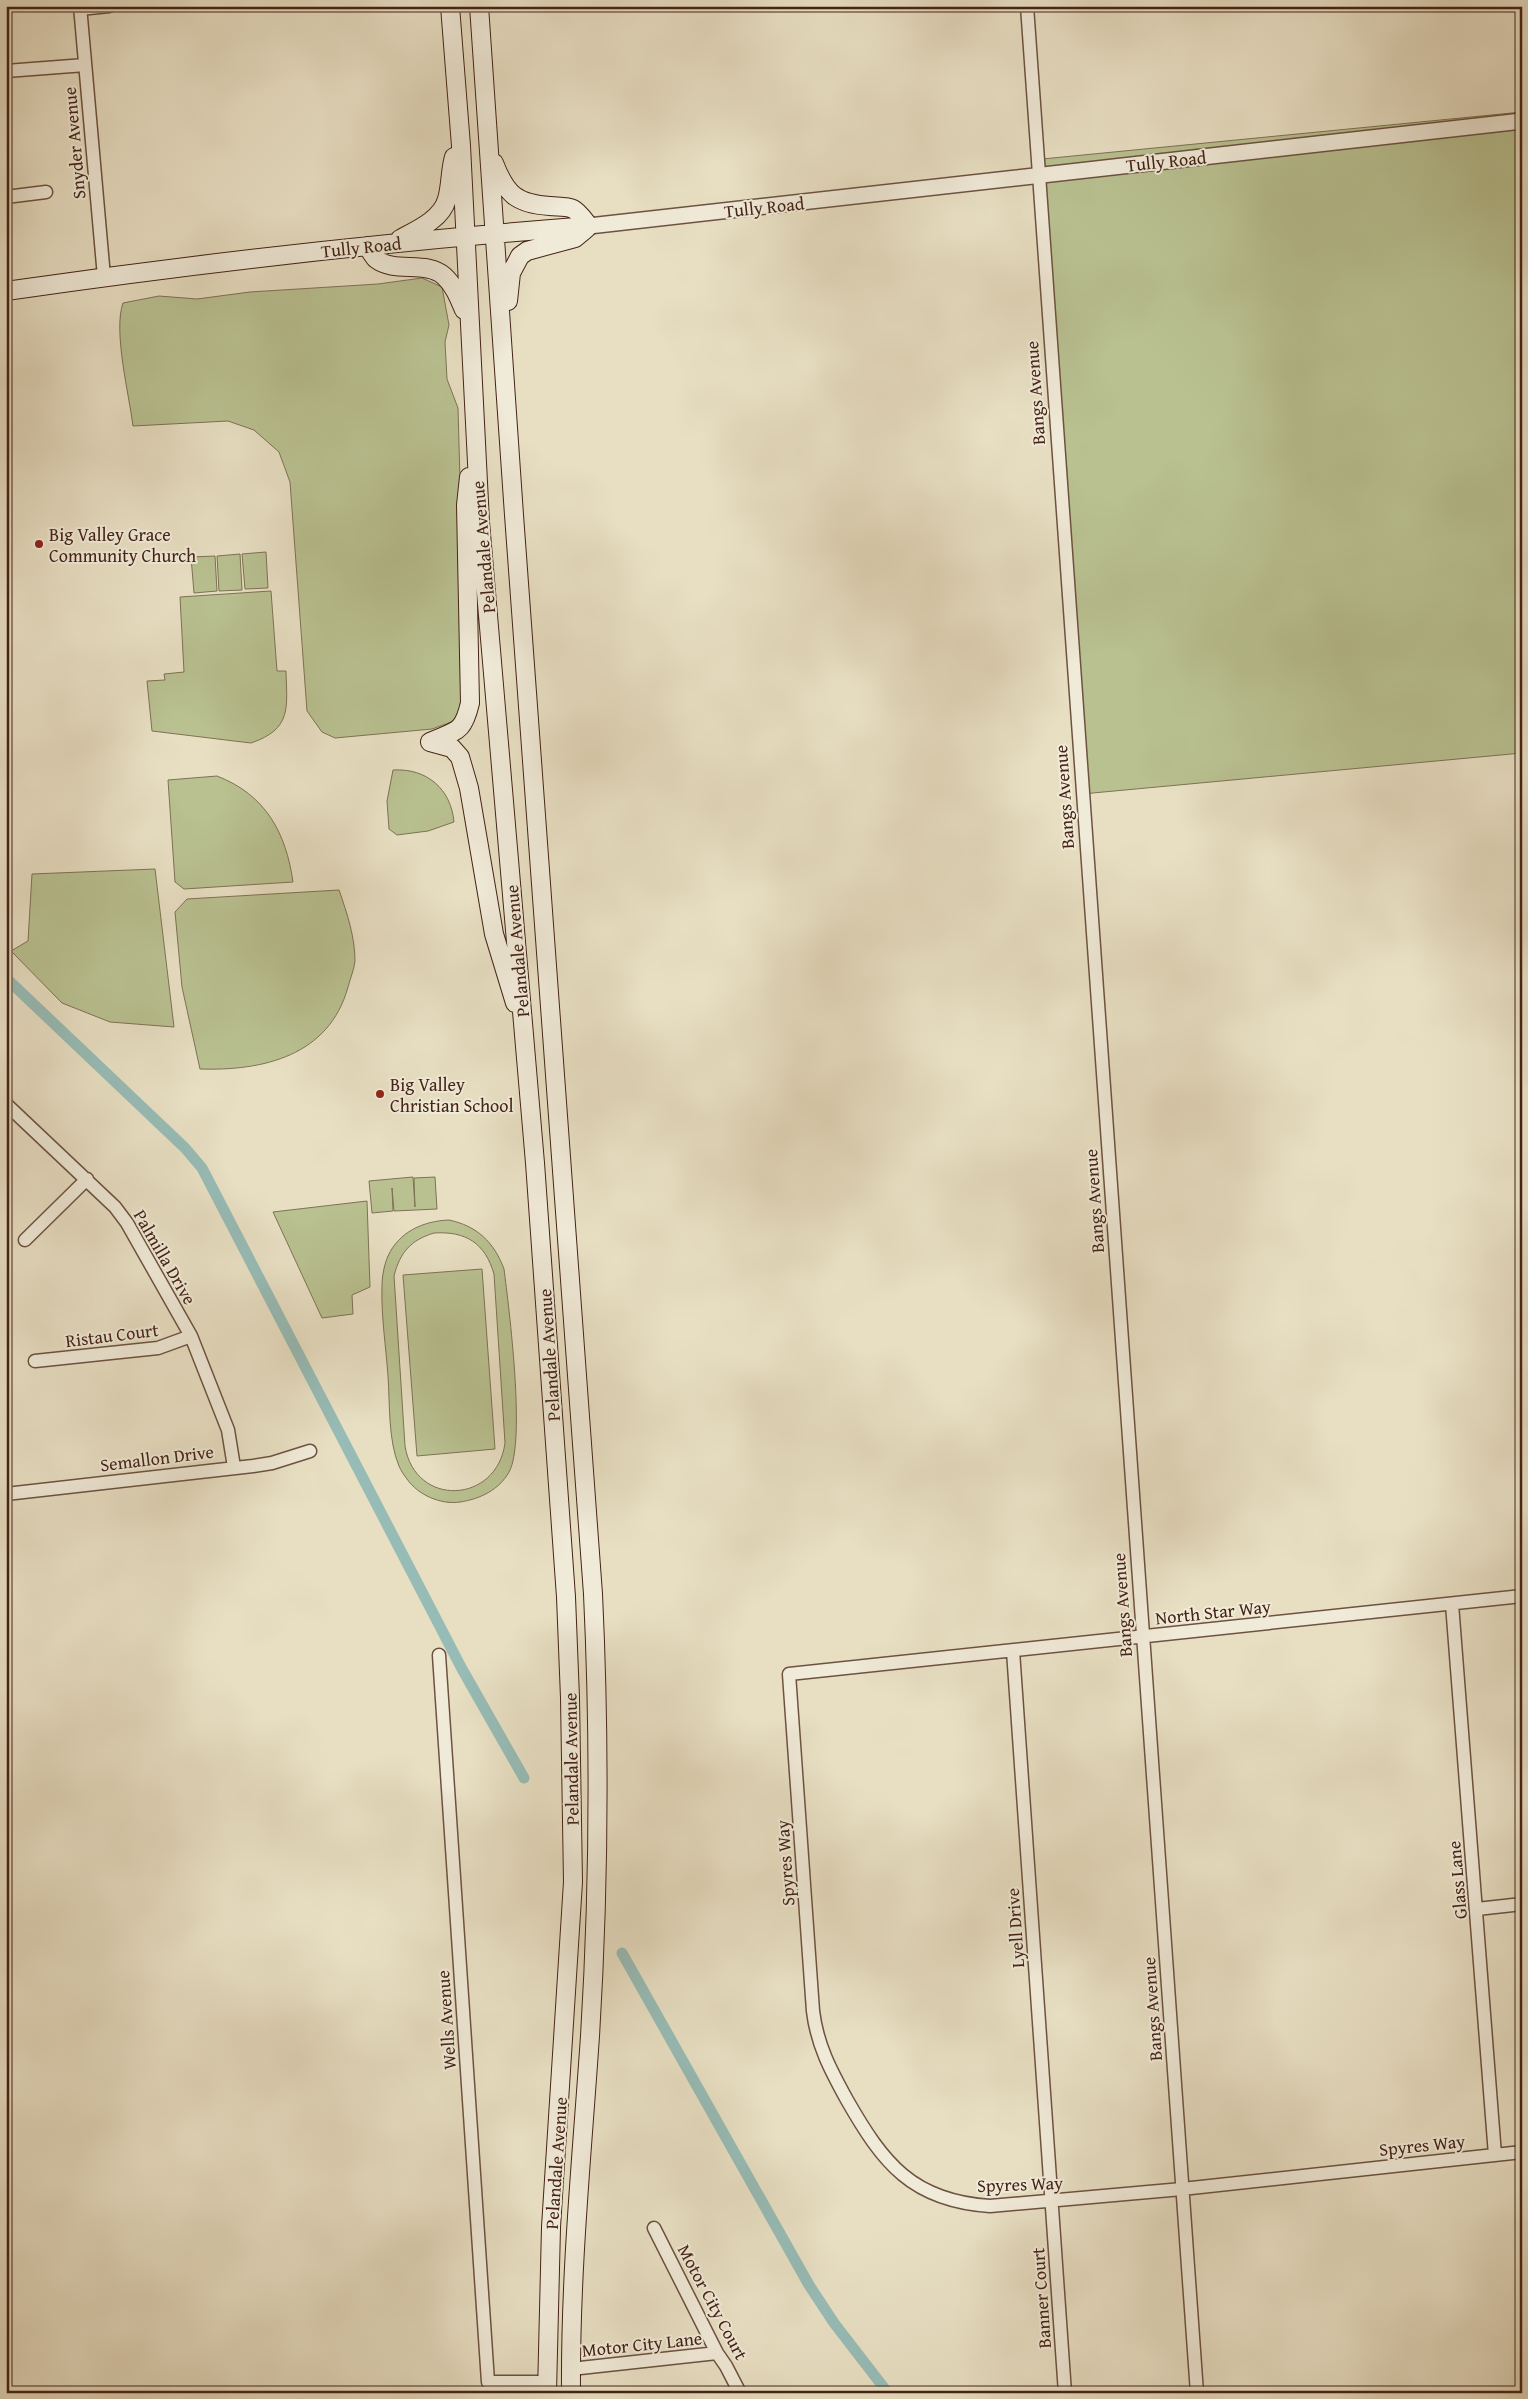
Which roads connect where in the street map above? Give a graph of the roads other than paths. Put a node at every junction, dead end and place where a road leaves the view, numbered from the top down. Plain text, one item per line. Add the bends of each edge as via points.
1 (109, 6) edge
2 (450, 6) edge
3 (479, 6) edge
4 (1026, 6) edge
5 (80, 8) edge
6 (85, 65) junction
7 (6, 71) edge
8 (1522, 121) edge
9 (461, 146) junction
10 (489, 152) junction
11 (1037, 176) junction
12 (46, 192) dead end
13 (6, 197) edge
14 (589, 226) junction
15 (495, 233) junction
16 (464, 236) junction
17 (367, 246) junction
18 (104, 276) junction
19 (6, 291) edge
20 (468, 318) junction
21 (501, 325) junction
22 (474, 430) junction
23 (524, 1028) junction
24 (6, 1104) edge
25 (87, 1179) junction
26 (25, 1240) dead end
27 (190, 1336) junction
28 (35, 1361) dead end
29 (310, 1451) dead end
30 (234, 1467) junction
31 (6, 1494) edge
32 (1522, 1596) edge
33 (1452, 1604) junction
34 (1142, 1637) junction
35 (1012, 1651) junction
36 (439, 1655) dead end
37 (789, 1674) joint
38 (1522, 1904) edge
39 (1477, 1909) junction
40 (1522, 2152) edge
41 (1495, 2155) junction
42 (1182, 2189) junction
43 (1052, 2202) junction
44 (654, 2228) dead end
45 (717, 2353) junction
46 (571, 2369) junction
47 (546, 2387) edge
48 (572, 2393) edge
49 (740, 2393) edge
50 (1065, 2393) edge
51 (1197, 2393) edge

1 - 5 street
2 - 9 main road, Pelandale Avenue
3 - 10 main road, Pelandale Avenue
4 - 11 street, Bangs Avenue
5 - 6 street, Snyder Avenue
6 - 7 street
6 - 18 street, Snyder Avenue
8 - 11 street, Tully Road
9 - 16 main road, Pelandale Avenue
9 - 17 main road, Pelandale Avenue via 453,158 447,201 440,212 398,240
10 - 14 main road, Pelandale Avenue via 506,189 516,198 528,204 575,210
10 - 15 main road, Pelandale Avenue
11 - 14 street, Tully Road
11 - 34 street, Bangs Avenue
12 - 13 street
14 - 15 main road, Tully Road
14 - 21 main road, Pelandale Avenue via 575,238 527,251 520,256 511,273 507,309
15 - 16 main road, Tully Road
15 - 21 main road, Pelandale Avenue
16 - 17 main road, Tully Road
16 - 20 main road, Pelandale Avenue
17 - 18 main road, Tully Road
17 - 20 main road, Pelandale Avenue via 376,259 384,263 443,274
18 - 19 main road, Tully Road
20 - 22 main road, Pelandale Avenue
21 - 46 main road, Pelandale Avenue via 592,1575 598,1697 598,1881 574,2242
22 - 23 main road, Pelandale Avenue
22 - 23 main road via 466,505 470,703 461,729 430,742 452,748 460,757 469,788 494,934
23 - 47 main road, Pelandale Avenue via 566,1597 574,1882 551,2227
24 - 25 street, Palmilla Drive
25 - 26 street
25 - 27 street, Palmilla Drive via 127,1223
27 - 28 street, Ristau Court via 158,1348
27 - 30 street, Palmilla Drive via 228,1430
29 - 30 street, Semallon Drive via 272,1463
30 - 31 street, Semallon Drive
32 - 33 street, North Star Way
33 - 34 street, North Star Way
33 - 39 street, Glass Lane
34 - 35 street, North Star Way
34 - 42 street, Bangs Avenue
35 - 37 street, North Star Way
35 - 43 street, Lyell Drive
36 - 47 street, Wells Avenue via 488,2382
37 - 43 street, Spyres Way via 813,2012 817,2036 829,2066 876,2148 897,2171 918,2185 946,2198 977,2205
38 - 39 street
39 - 41 street, Glass Lane
40 - 41 street, Spyres Way
41 - 42 street, Spyres Way
42 - 43 street, Spyres Way
42 - 51 street, Bangs Avenue
43 - 50 street, Banner Court
44 - 45 street, Motor City Court
45 - 46 street, Motor City Lane
45 - 49 street, Motor City Court
46 - 48 main road, Pelandale Avenue

